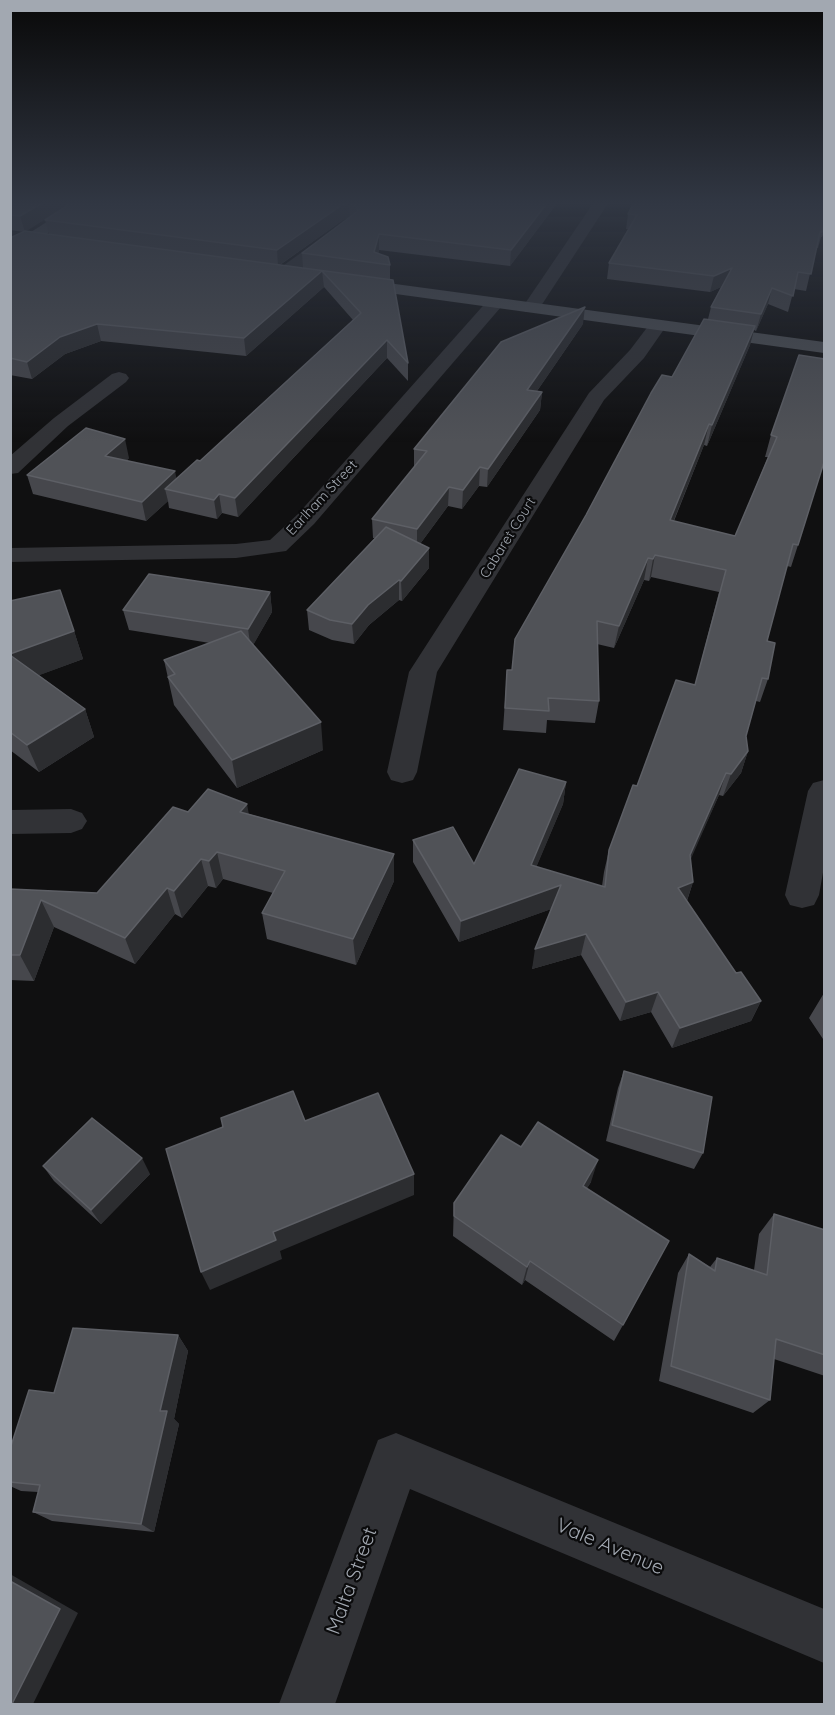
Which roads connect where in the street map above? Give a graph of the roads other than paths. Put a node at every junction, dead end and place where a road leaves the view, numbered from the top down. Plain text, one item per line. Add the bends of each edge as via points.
1 (345, 282) edge
2 (548, 282) edge
3 (495, 303) junction
4 (531, 308) junction
5 (658, 325) junction
6 (825, 348) edge
7 (119, 378) dead end
8 (10, 468) edge
9 (10, 555) edge
10 (402, 772) dead end
11 (825, 792) edge
12 (71, 821) dead end
13 (10, 822) edge
14 (802, 895) dead end
15 (396, 1458) joint
16 (825, 1636) edge
17 (307, 1704) edge

1 - 3 main road
2 - 4 street
3 - 4 main road
3 - 9 street, Earlham Street via 306,519 277,546 236,551
4 - 5 main road
5 - 6 main road
5 - 10 street, Cabaret Court via 637,354 596,397 423,672
7 - 8 street
11 - 14 street
12 - 13 street
15 - 16 street, Vale Avenue
15 - 17 street, Malta Street

